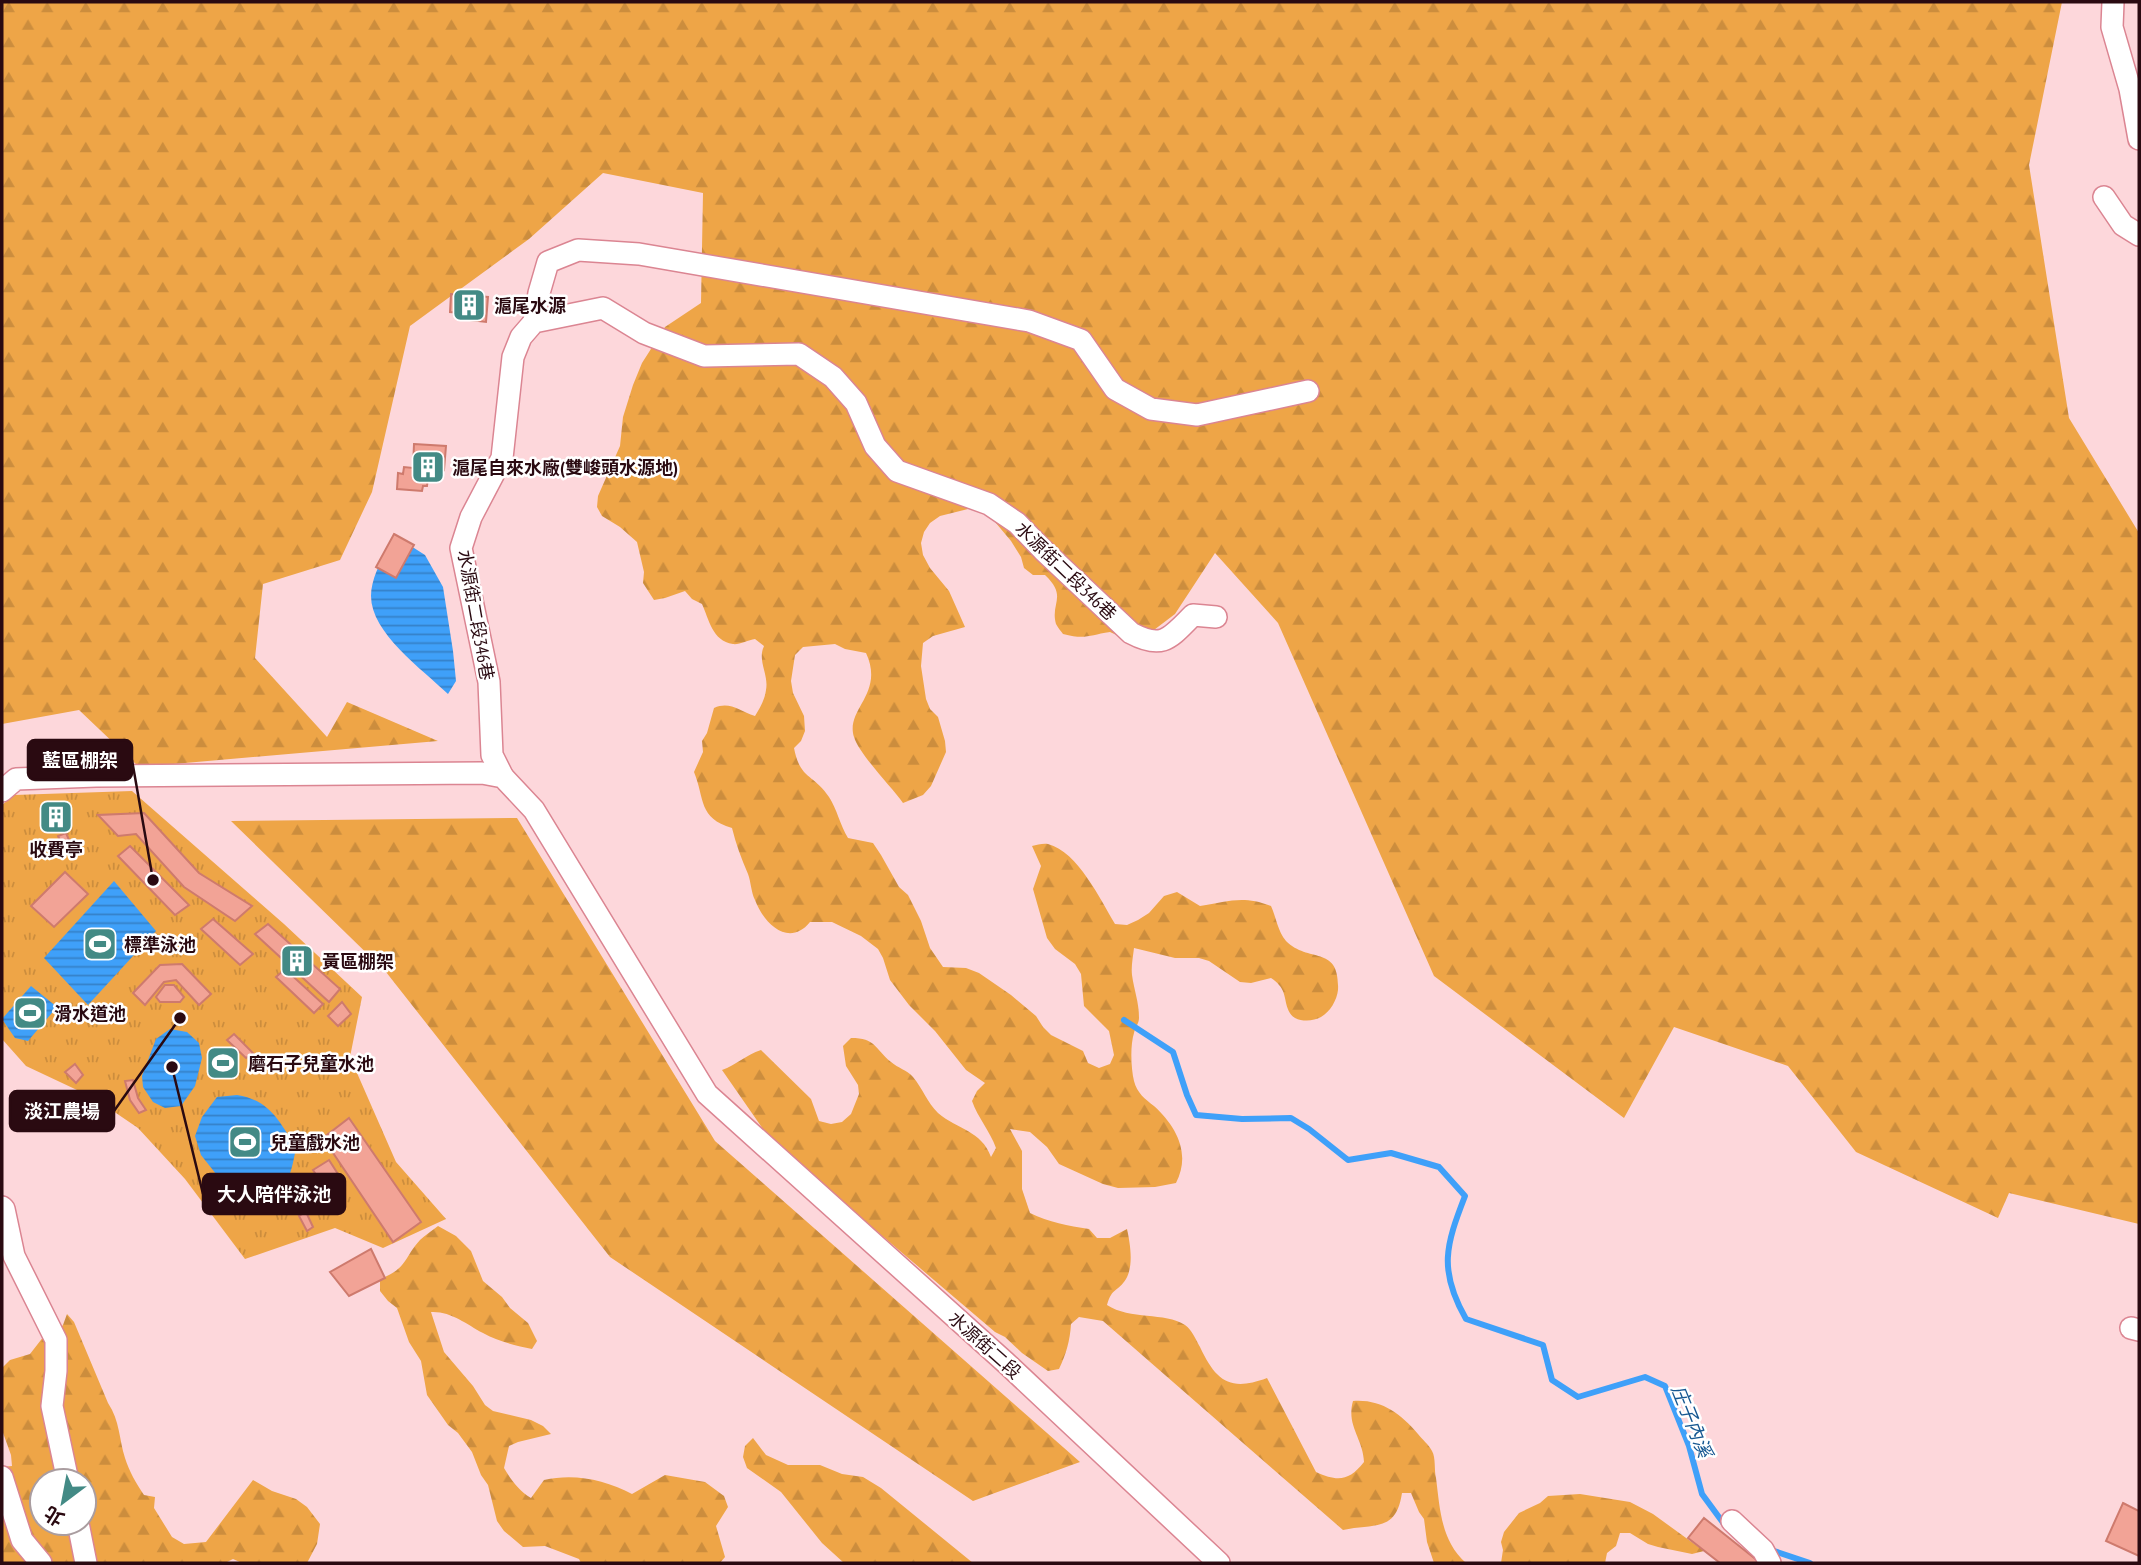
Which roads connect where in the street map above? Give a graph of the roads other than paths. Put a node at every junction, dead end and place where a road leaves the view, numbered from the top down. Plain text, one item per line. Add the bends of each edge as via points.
1 (2113, 2) edge
2 (2139, 139) edge
3 (2104, 197) dead end
4 (2139, 235) edge
5 (534, 322) junction
6 (1308, 391) dead end
7 (1216, 617) dead end
8 (503, 777) junction
9 (6, 783) edge
10 (2, 1208) edge
11 (65, 1467) edge
12 (2, 1477) edge
13 (1732, 1521) dead end
14 (81, 1537) edge
15 (41, 1563) edge
16 (86, 1563) edge
17 (1219, 1563) edge
18 (1770, 1563) edge

1 - 2 street via 2112,27
3 - 4 street via 2123,225
5 - 6 street via 548,261 578,250 639,254 1029,321 1081,340 1115,388 1151,409 1197,415
5 - 7 street, 水源街二段346巷 via 603,307 644,333 704,356 799,354 833,377 856,403 875,446 897,471 989,504 1017,523 1130,633 1147,642 1164,640 1193,615
5 - 8 street, 水源街二段346巷 via 513,357 502,458 471,517 461,548 489,682 492,755
8 - 9 street via 482,773 96,776
8 - 17 street, 水源街二段 via 534,810 707,1094 1005,1362
10 - 11 street via 14,1255 56,1340 52,1406
12 - 15 street via 22,1540
13 - 18 street via 1763,1550
14 - 16 street

